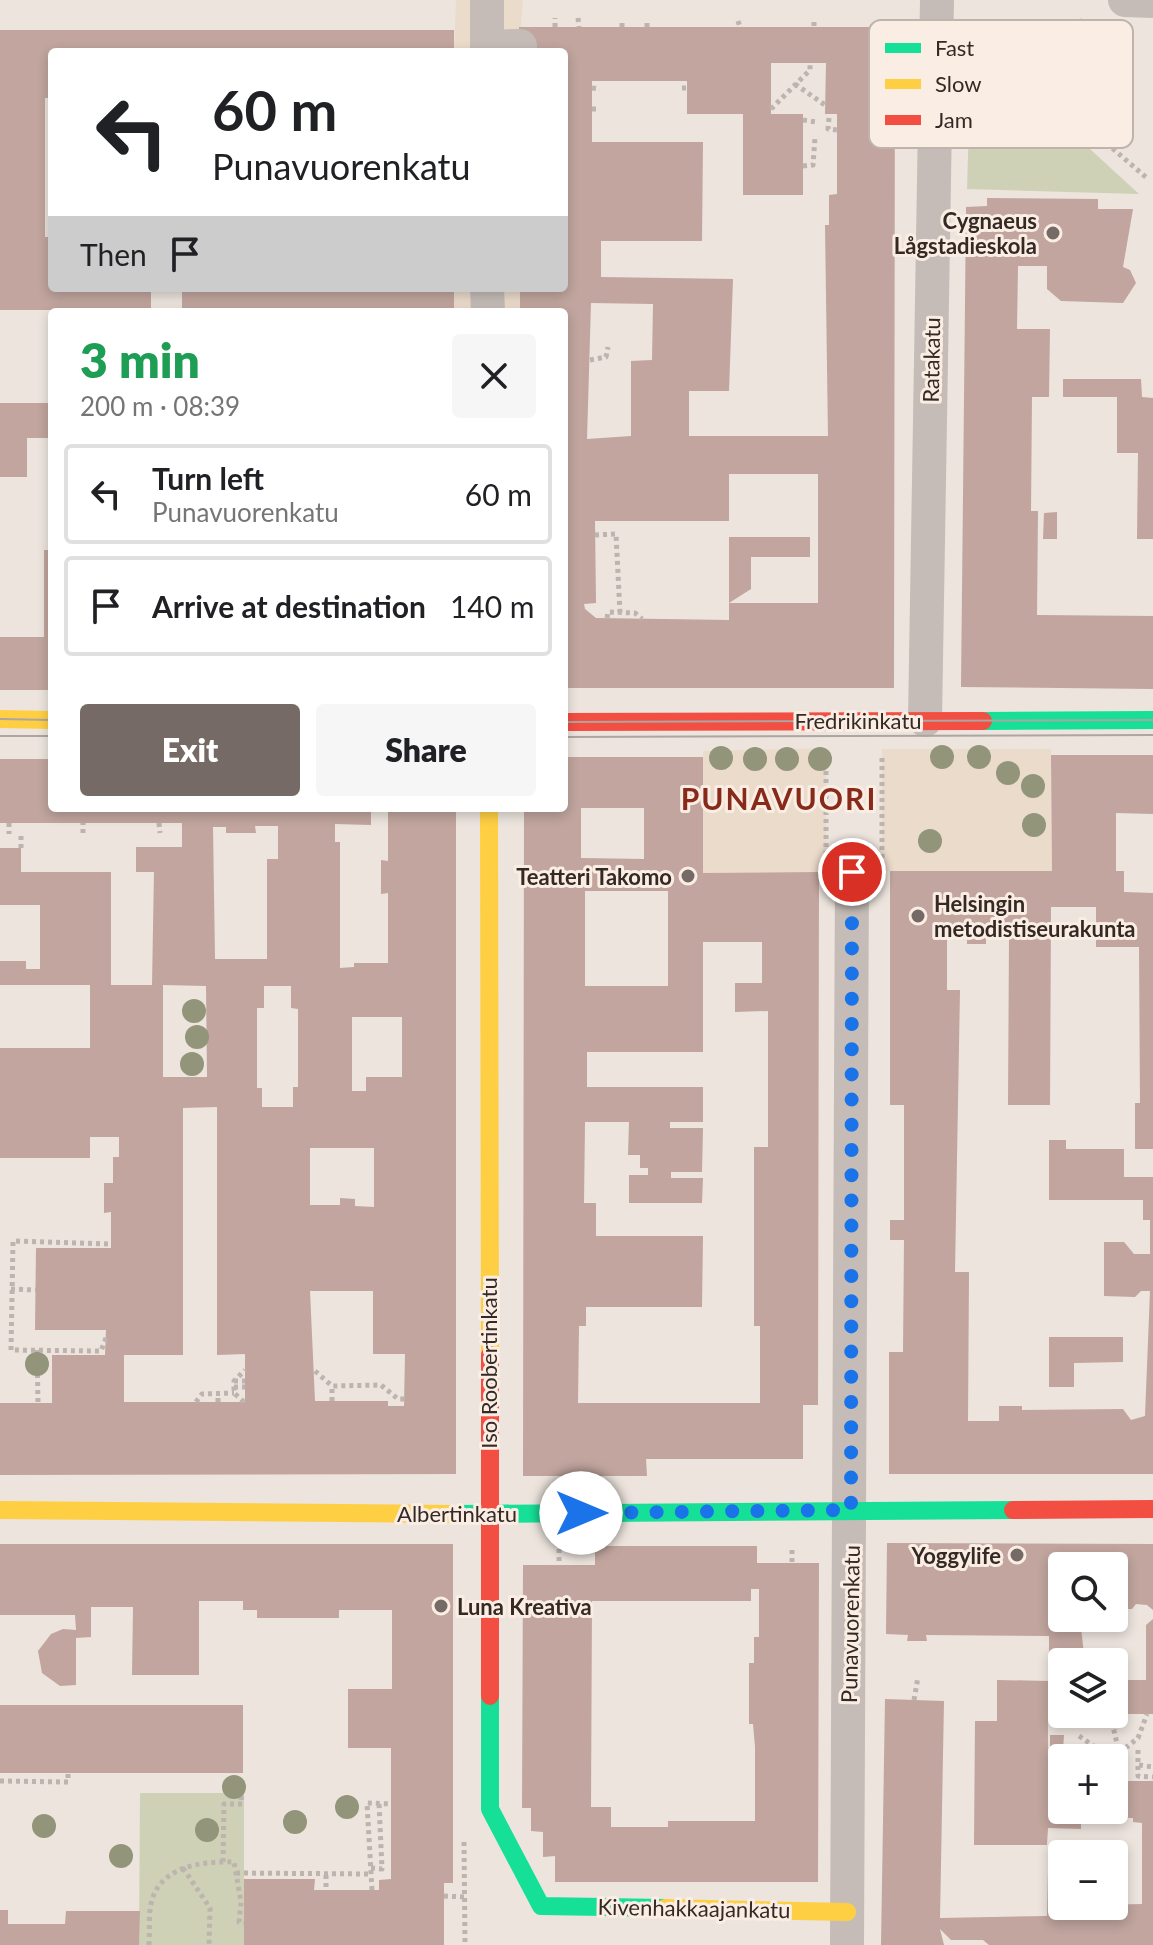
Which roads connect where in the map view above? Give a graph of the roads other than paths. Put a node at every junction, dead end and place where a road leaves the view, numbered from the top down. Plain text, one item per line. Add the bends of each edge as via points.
1 (937, 0) edge
2 (1125, 0) edge
3 (1153, 1) edge
4 (487, 4) edge
5 (937, 20) edge
6 (498, 48) edge
7 (935, 148) edge
8 (0, 719) edge
9 (48, 720) edge
10 (925, 720) junction
11 (1153, 720) edge
12 (568, 722) edge
13 (489, 812) edge
14 (853, 867) road end
15 (1153, 1509) edge
16 (0, 1510) edge
17 (851, 1510) junction
18 (489, 1513) junction
19 (541, 1906) joint
20 (847, 1928) edge

1 - 5 street, Ratakatu
2 - 3 street
4 - 6 street
7 - 10 street, Ratakatu
8 - 9 street
10 - 11 street, Fredrikinkatu
10 - 12 street, Fredrikinkatu
13 - 18 street, Iso Roobertinkatu
14 - 17 street, Punavuorenkatu
15 - 17 street, Albertinkatu
16 - 18 street, Albertinkatu
17 - 18 street, Albertinkatu
17 - 20 street, Punavuorenkatu
18 - 19 street, Iso Roobertinkatu via 490,1809
19 - 20 street, Kivenhakkaajankatu

